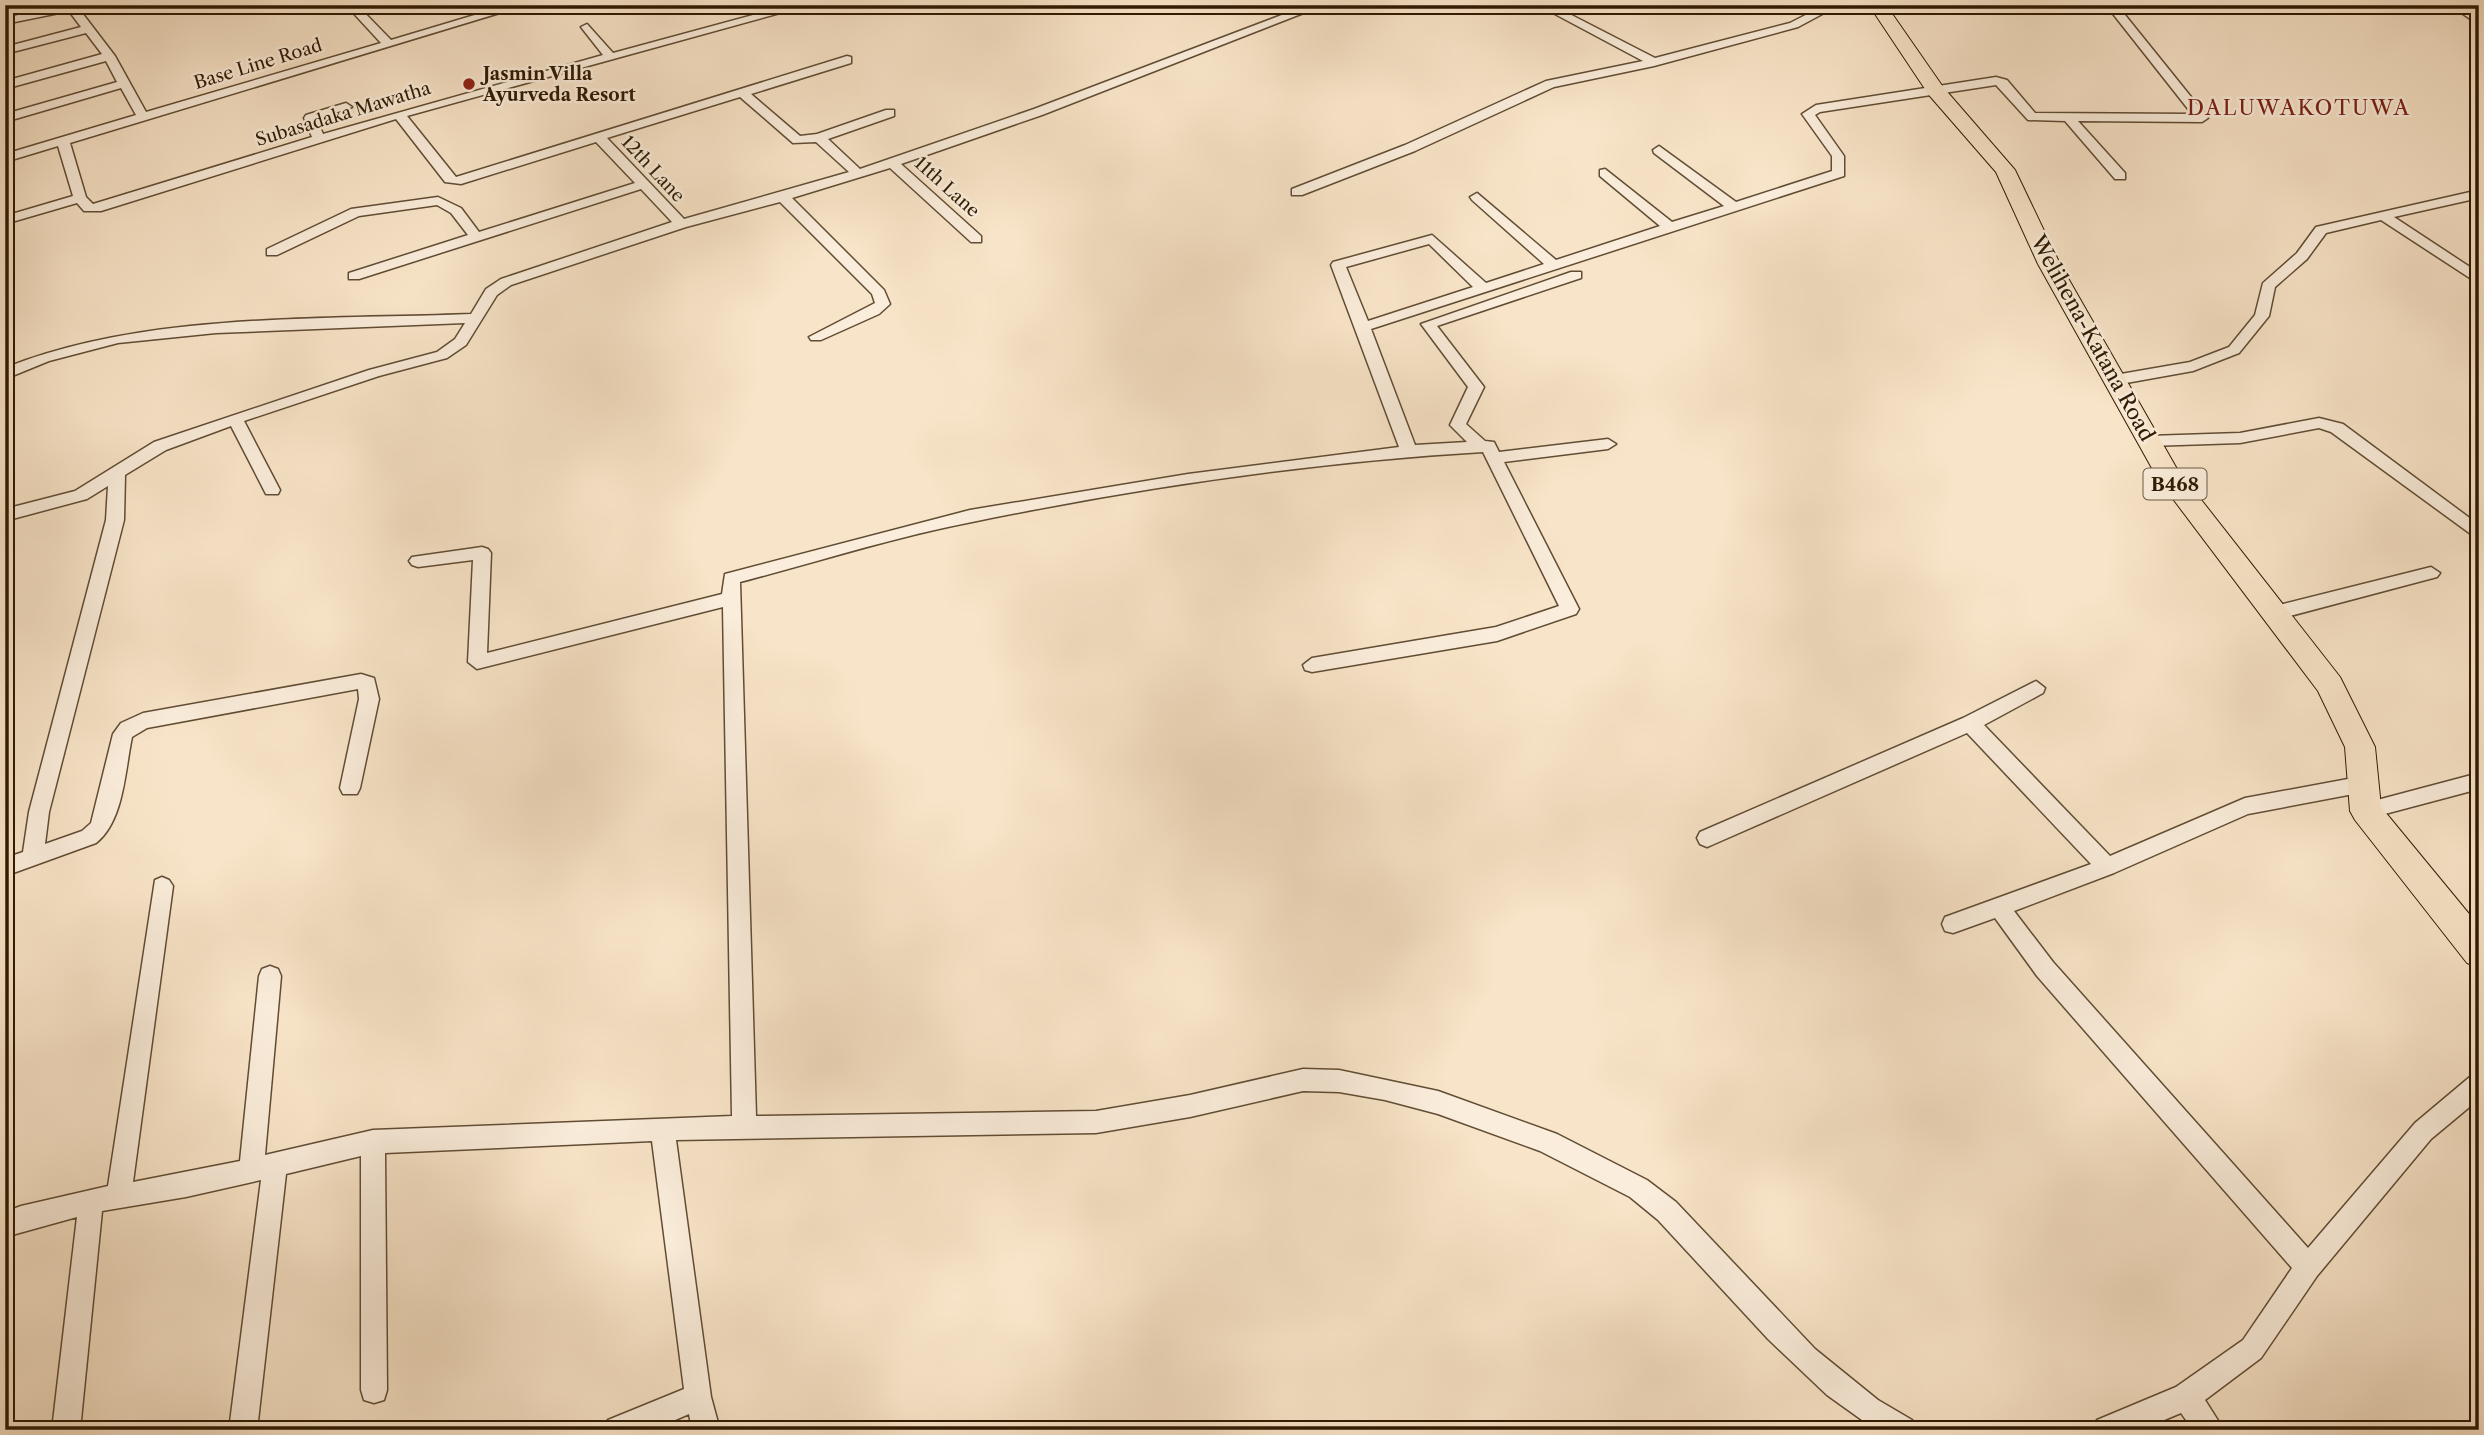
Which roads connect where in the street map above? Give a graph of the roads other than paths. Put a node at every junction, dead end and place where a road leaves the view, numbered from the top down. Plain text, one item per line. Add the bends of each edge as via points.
1 (351, 5) edge
2 (460, 5) edge
3 (521, 5) edge
4 (804, 5) edge
5 (1274, 5) edge
6 (1319, 5) edge
7 (1543, 5) edge
8 (1834, 5) edge
9 (1877, 5) edge
10 (2111, 5) edge
11 (2455, 5) edge
12 (70, 6) edge
13 (1290, 17) junction
14 (474, 19) junction
15 (5, 21) edge
16 (2479, 22) edge
17 (587, 27) dead end
18 (88, 29) junction
19 (388, 44) junction
20 (5, 51) edge
21 (110, 56) junction
22 (610, 56) junction
23 (847, 60) dead end
24 (1654, 62) junction
25 (123, 84) junction
26 (5, 85) edge
27 (1936, 91) junction
28 (743, 93) junction
29 (345, 107) dead end
30 (890, 113) dead end
31 (399, 114) junction
32 (143, 117) junction
33 (5, 118) edge
34 (2069, 118) junction
35 (599, 137) junction
36 (819, 138) junction
37 (319, 139) junction
38 (63, 141) junction
39 (1659, 150) dead end
40 (5, 158) edge
41 (892, 163) junction
42 (857, 173) junction
43 (1605, 173) dead end
44 (2120, 176) dead end
45 (644, 184) junction
46 (1297, 192) dead end
47 (2477, 196) edge
48 (783, 197) junction
49 (1477, 197) dead end
50 (80, 198) junction
51 (1736, 208) junction
52 (2383, 216) junction
53 (5, 220) edge
54 (681, 224) junction
55 (1672, 229) junction
56 (476, 237) junction
57 (976, 239) dead end
58 (272, 253) dead end
59 (1555, 266) junction
60 (1576, 275) dead end
61 (354, 276) dead end
62 (2479, 280) edge
63 (1484, 289) junction
64 (476, 318) junction
65 (1363, 327) junction
66 (816, 337) dead end
67 (5, 374) edge
68 (2115, 380) junction
69 (235, 419) junction
70 (2149, 441) junction
71 (1608, 444) dead end
72 (1409, 451) junction
73 (1488, 452) junction
74 (117, 473) junction
75 (272, 490) dead end
76 (5, 515) edge
77 (2479, 534) edge
78 (418, 561) dead end
79 (2431, 573) dead end
80 (732, 598) junction
81 (2274, 613) junction
82 (1312, 665) dead end
83 (2036, 688) dead end
84 (1970, 723) junction
85 (2479, 781) edge
86 (2364, 784) junction
87 (350, 789) dead end
88 (2366, 811) junction
89 (1707, 838) dead end
90 (33, 856) junction
91 (5, 867) edge
92 (2107, 867) junction
93 (162, 886) dead end
94 (1998, 907) junction
95 (1953, 924) dead end
96 (2479, 952) edge
97 (270, 976) dead end
98 (2479, 1084) edge
99 (662, 1129) junction
100 (744, 1130) junction
101 (373, 1142) junction
102 (263, 1167) junction
103 (119, 1197) junction
104 (91, 1202) junction
105 (5, 1226) edge
106 (2308, 1268) junction
107 (374, 1390) dead end
108 (698, 1397) junction
109 (2186, 1397) junction
110 (66, 1430) edge
111 (243, 1430) edge
112 (618, 1430) edge
113 (706, 1430) edge
114 (1902, 1430) edge
115 (2107, 1430) edge
116 (2210, 1430) edge

1 - 19 street
2 - 14 street
3 - 14 street, Base Line Road
4 - 22 street, Subasadaka Mawatha
5 - 13 street
6 - 13 street
7 - 24 street
8 - 24 street via 1794,25
9 - 27 main road, Welihena-Katana Road / B468
10 - 34 street via 2202,118
11 - 16 street
12 - 15 street
12 - 18 street
13 - 41 street
14 - 19 street, Base Line Road
17 - 22 street
18 - 20 street
18 - 21 street
19 - 32 street, Base Line Road
21 - 25 street
21 - 26 street
22 - 31 street, Subasadaka Mawatha
23 - 28 street
24 - 46 street via 1550,84 1410,148
25 - 32 street
25 - 33 street
27 - 34 street via 1996,80 2032,117
27 - 51 street via 1816,109 1808,114 1838,156 1839,173
27 - 68 main road, Welihena-Katana Road / B468 via 2005,170 2049,264
28 - 35 street
28 - 36 street via 797,140
29 - 37 street via 310,118
30 - 36 street
31 - 35 street via 456,181
31 - 37 street, Subasadaka Mawatha
32 - 38 street, Base Line Road
34 - 44 street
35 - 45 street, 12th Lane
36 - 42 street
37 - 50 street, Subasadaka Mawatha via 96,208 89,208
38 - 40 street, Base Line Road
38 - 50 street
39 - 51 street
41 - 42 street
41 - 57 street, 11th Lane
42 - 48 street
43 - 55 street
45 - 54 street, 12th Lane
45 - 56 street
47 - 52 street
48 - 54 street
48 - 66 street via 879,293 883,303
49 - 59 street
50 - 53 street
51 - 55 street
52 - 62 street
52 - 68 street via 2321,230 2302,256 2268,286 2262,316 2234,350 2193,366
54 - 64 street via 506,282 491,292
55 - 59 street
56 - 58 street via 456,207 438,201 356,212
56 - 61 street
59 - 63 street
60 - 73 street via 1428,324 1476,387 1458,425
63 - 65 street
63 - 65 street via 1432,239 1338,265
64 - 67 street via 216,329 118,339 44,358
64 - 69 street via 461,342 442,355
65 - 72 street
68 - 70 main road, Welihena-Katana Road / B468
69 - 74 street via 160,446
69 - 75 street
70 - 77 street via 2240,438 2319,423 2337,428
70 - 81 main road, Welihena-Katana Road / B468 via 2182,494
71 - 73 street
72 - 73 street
72 - 80 street via 1188,480 970,516 731,578
73 - 82 street via 1570,609 1497,634
74 - 76 street via 81,495
74 - 90 street via 115,520 39,812
78 - 80 street via 482,553 477,662
79 - 81 street
80 - 100 street
81 - 86 main road, Welihena-Katana Road / B468 via 2330,685 2360,747
83 - 84 street
84 - 89 street
84 - 92 street
85 - 88 street
86 - 88 main road, Welihena-Katana Road / B468
86 - 92 street via 2245,806
87 - 90 street via 370,690 361,681 143,721 123,734 99,828 89,837
88 - 96 main road
90 - 91 street
92 - 94 street
93 - 103 street
94 - 95 street
94 - 106 street via 2045,969
97 - 102 street
98 - 106 street via 2423,1131
99 - 100 street
99 - 101 street
99 - 108 street
100 - 114 street via 1096,1122 1165,1112 1304,1080 1336,1080 1425,1098 1555,1144 1639,1188 1665,1208 1793,1348
101 - 102 street
101 - 107 street
102 - 103 street
102 - 111 street
103 - 104 street
104 - 105 street
104 - 110 street
106 - 109 street via 2252,1349
108 - 112 street
108 - 113 street
109 - 115 street
109 - 116 street

